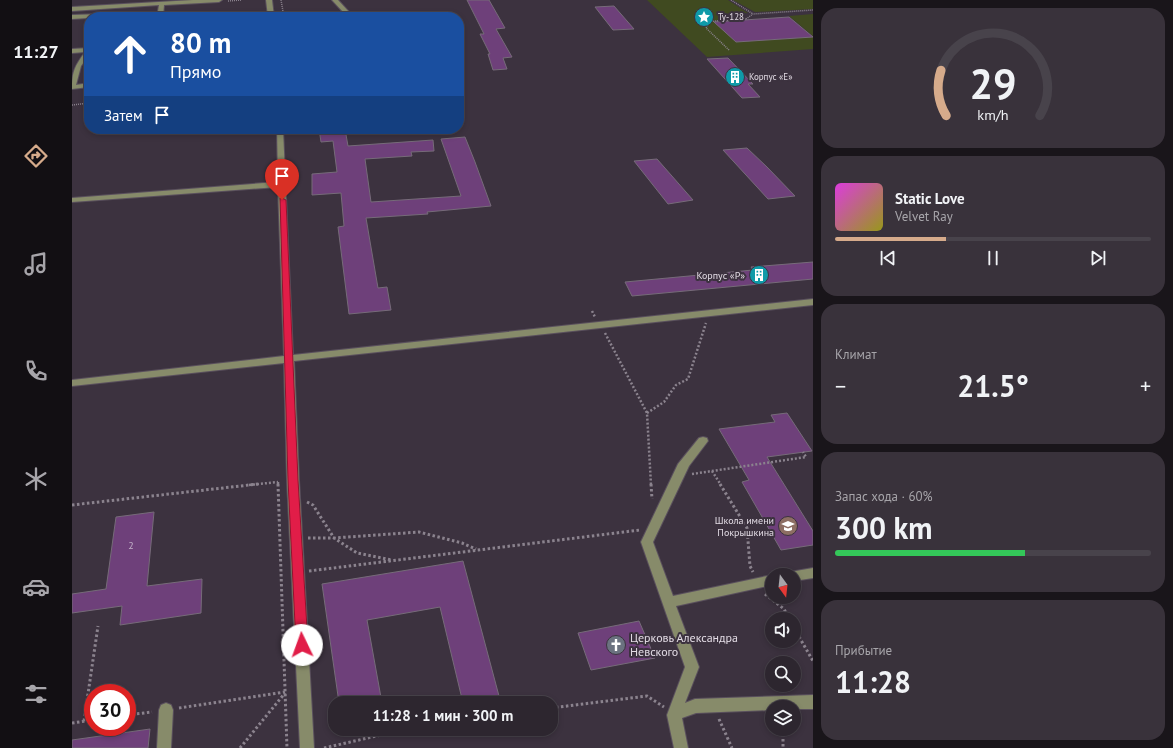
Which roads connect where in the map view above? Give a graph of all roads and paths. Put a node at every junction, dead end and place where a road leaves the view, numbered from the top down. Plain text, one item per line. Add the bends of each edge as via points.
1 (219, 0) edge
2 (269, 0) edge
3 (281, 0) edge
4 (335, 0) edge
5 (731, 0) edge
6 (162, 3) junction
7 (105, 7) junction
8 (72, 9) edge
9 (813, 10) edge
10 (103, 12) edge
11 (161, 12) edge
12 (270, 12) edge
13 (283, 12) edge
14 (346, 12) edge
15 (753, 14) junction
16 (72, 17) edge
17 (84, 17) edge
18 (84, 50) edge
19 (729, 50) dead end
20 (72, 51) edge
21 (84, 58) edge
22 (80, 64) junction
23 (84, 64) edge
24 (84, 85) edge
25 (72, 86) edge
26 (84, 104) edge
27 (72, 105) edge
28 (280, 134) edge
29 (282, 184) junction
30 (72, 200) edge
31 (813, 302) edge
32 (592, 311) dead end
33 (707, 322) dead end
34 (600, 324) junction
35 (288, 359) junction
36 (72, 383) edge
37 (647, 414) junction
38 (703, 442) dead end
39 (803, 452) dead end
40 (712, 471) junction
41 (690, 474) dead end
42 (294, 495) junction
43 (72, 505) edge
44 (653, 505) dead end
45 (654, 528) junction
46 (296, 538) junction
47 (334, 538) junction
48 (478, 550) junction
49 (394, 560) junction
50 (298, 572) junction
51 (813, 573) edge
52 (281, 574) junction
53 (801, 575) edge
54 (765, 581) edge
55 (759, 582) junction
56 (670, 602) junction
57 (786, 612) edge
58 (98, 626) dead end
59 (801, 641) edge
60 (813, 661) edge
61 (89, 684) edge
62 (285, 692) junction
63 (813, 702) edge
64 (713, 706) junction
65 (558, 707) edge
66 (166, 710) junction
67 (136, 714) edge
68 (674, 715) junction
69 (84, 721) edge
70 (72, 723) edge
71 (380, 736) edge
72 (783, 736) edge
73 (337, 747) edge
74 (164, 748) edge
75 (240, 748) edge
76 (287, 748) edge
77 (307, 748) edge
78 (324, 748) edge
79 (681, 748) edge
80 (732, 748) edge
81 (783, 748) edge

1 - 6 street
2 - 12 street
3 - 13 path
4 - 14 street
5 - 15 path
6 - 7 street
6 - 11 street
7 - 8 street
7 - 10 street
9 - 15 path
15 - 19 path via 746,19 710,22 706,28
16 - 17 street
18 - 20 street
21 - 22 street
22 - 23 street
22 - 25 street
24 - 25 street
26 - 27 path
28 - 29 street
29 - 30 street
29 - 35 street
31 - 34 street
32 - 34 path
33 - 37 path via 688,379 676,385 664,402
34 - 35 street
34 - 37 path
35 - 36 street
35 - 42 street
37 - 44 path
38 - 45 street via 684,464
39 - 40 path via 806,457
40 - 41 path
40 - 55 path via 747,528 750,566
42 - 46 street
42 - 47 path via 313,505
43 - 52 path via 278,482
45 - 48 path
45 - 56 street via 647,542
46 - 47 path
46 - 50 street
47 - 48 path via 419,532 462,542
47 - 49 path via 357,553
48 - 49 path
49 - 50 path
50 - 52 path
50 - 77 street
51 - 53 street
52 - 62 path
54 - 55 street
55 - 56 street
55 - 57 path via 766,594
56 - 68 street via 692,667
58 - 61 path
59 - 60 path
62 - 66 path
62 - 75 path
62 - 76 path
63 - 64 street
64 - 68 street via 695,706
64 - 80 path
65 - 68 path via 648,696
66 - 67 path
66 - 74 street
68 - 79 street
69 - 70 path
71 - 73 path
72 - 81 path
73 - 78 path

